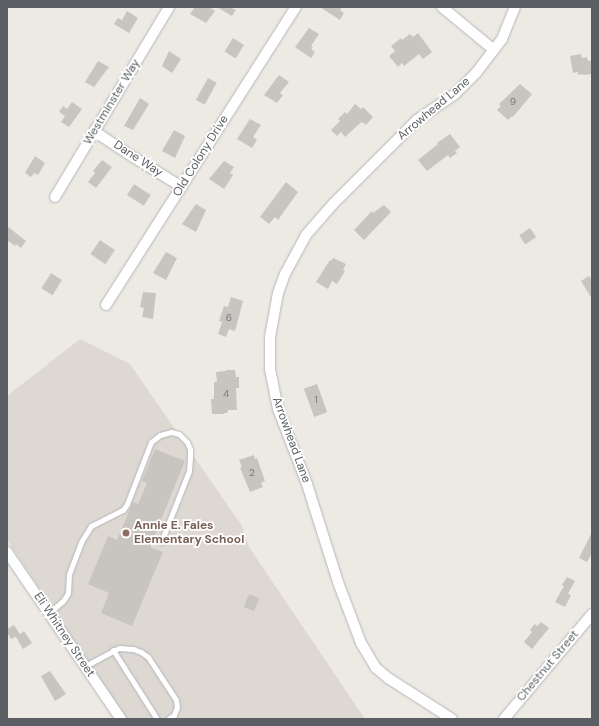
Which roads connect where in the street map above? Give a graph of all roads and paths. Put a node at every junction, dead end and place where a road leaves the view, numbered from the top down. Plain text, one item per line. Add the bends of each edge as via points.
1 (169, 7) edge
2 (296, 7) edge
3 (442, 7) edge
4 (515, 7) edge
5 (494, 50) junction
6 (94, 131) junction
7 (182, 187) junction
8 (55, 197) dead end
9 (106, 305) dead end
10 (160, 542) dead end
11 (7, 552) edge
12 (49, 613) junction
13 (592, 614) edge
14 (113, 650) junction
15 (85, 666) junction
16 (120, 719) edge
17 (157, 719) edge
18 (168, 719) edge
19 (452, 719) edge
20 (504, 719) edge

1 - 6 street, Westminster Way
2 - 7 street, Old Colony Drive
3 - 5 street
4 - 5 street, Arrowhead Lane
5 - 19 street, Arrowhead Lane via 455,94 417,120 377,159 306,236 284,274 270,337 270,369 278,409 307,484 360,643 376,668 388,678
6 - 7 street, Dane Way
6 - 8 street, Westminster Way
7 - 9 street, Old Colony Drive
10 - 12 lane via 188,471 190,457 190,449 186,442 179,434 171,432 160,435 151,442 123,510 92,526 84,536 69,574 68,593
11 - 12 street, Eli Whitney Street
12 - 15 street, Eli Whitney Street
13 - 20 street, Chestnut Street
14 - 15 lane
14 - 17 lane
14 - 18 lane via 133,649 148,657 176,700 174,715
15 - 16 street, Eli Whitney Street

